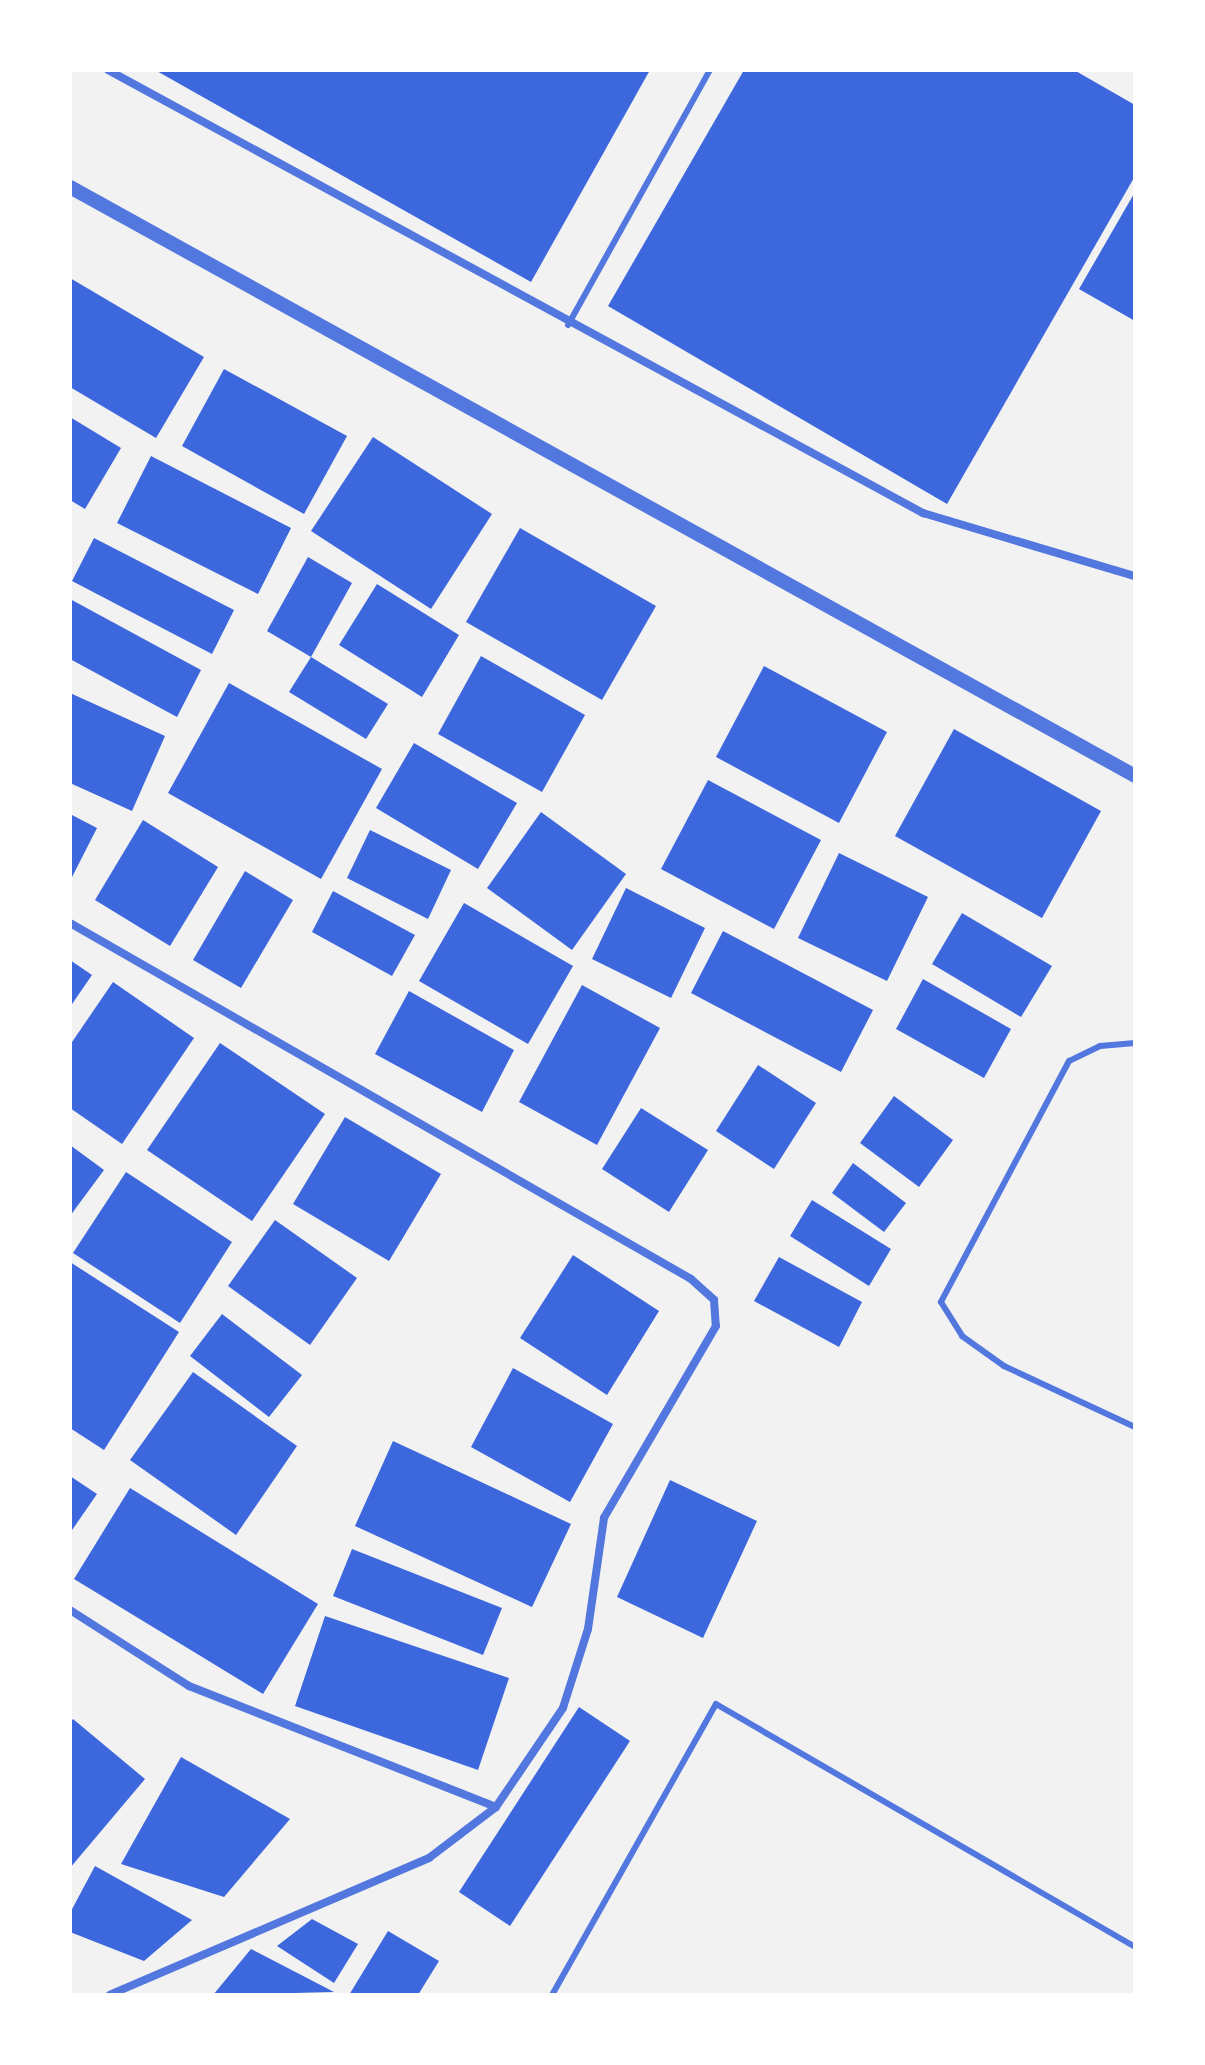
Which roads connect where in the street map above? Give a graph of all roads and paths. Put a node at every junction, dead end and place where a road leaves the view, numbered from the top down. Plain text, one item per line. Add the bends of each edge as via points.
1 (108, 70) edge
2 (710, 70) edge
3 (70, 187) edge
4 (568, 325) junction
5 (1135, 576) edge
6 (1135, 776) edge
7 (70, 923) edge
8 (1135, 1043) edge
9 (1135, 1427) edge
10 (70, 1610) edge
11 (496, 1807) junction
12 (1135, 1947) edge
13 (110, 1995) edge
14 (552, 1995) edge

1 - 4 street
2 - 4 lane
3 - 6 street
4 - 5 street via 923,513
7 - 11 street via 691,1279 714,1300 716,1326 604,1518 588,1629 563,1708
8 - 9 lane via 1100,1046 1069,1061 941,1302 962,1336 1004,1366
10 - 11 street via 189,1686
11 - 13 street via 429,1858
12 - 14 lane via 716,1704

